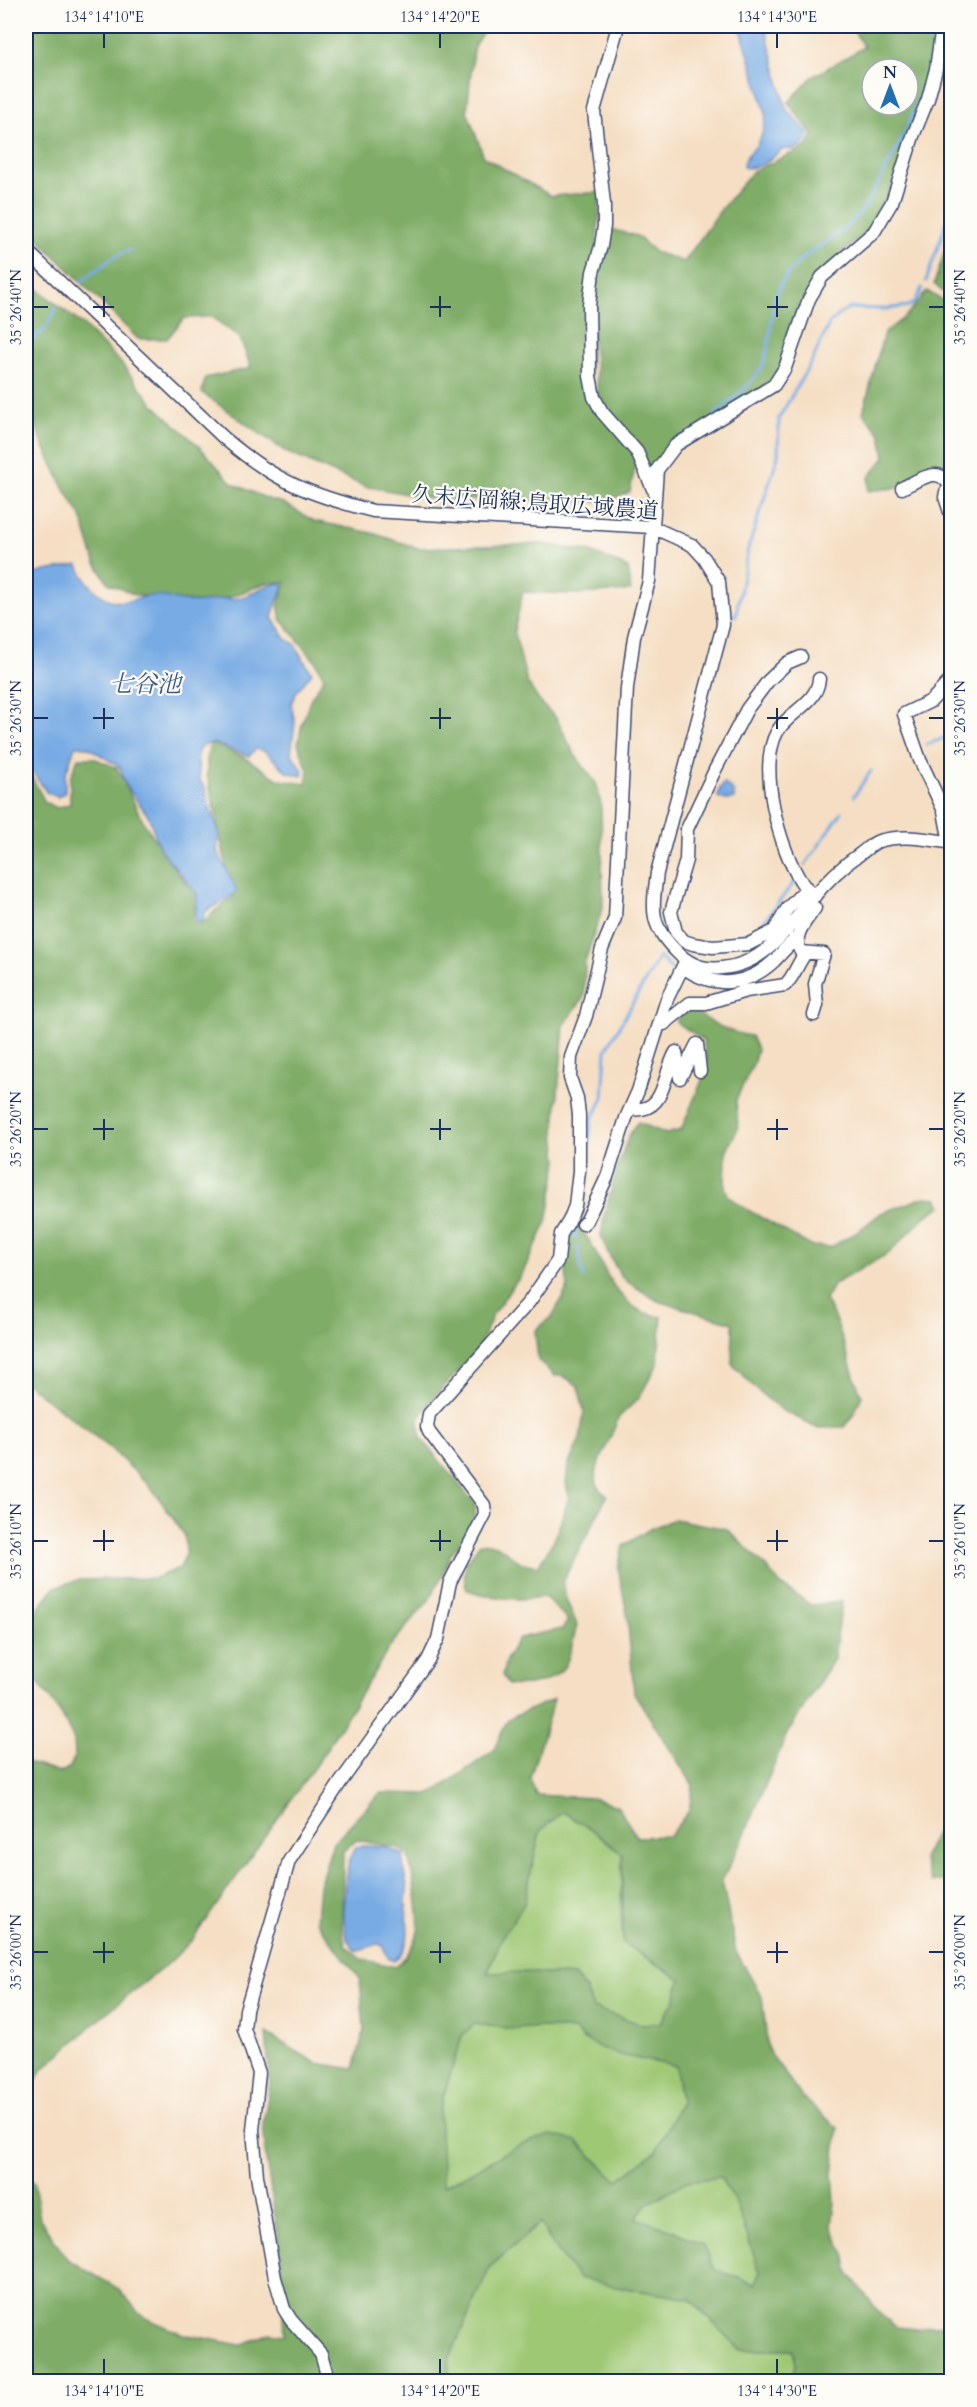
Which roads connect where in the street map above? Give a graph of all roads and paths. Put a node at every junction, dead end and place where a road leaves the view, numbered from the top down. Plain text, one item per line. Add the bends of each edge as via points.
1 (618, 26) edge
2 (942, 26) edge
3 (26, 250) edge
4 (902, 488) dead end
5 (654, 490) junction
6 (951, 490) edge
7 (951, 518) edge
8 (652, 527) junction
9 (801, 657) dead end
10 (951, 679) edge
11 (819, 680) dead end
12 (951, 843) edge
13 (812, 897) junction
14 (786, 933) junction
15 (806, 953) junction
16 (684, 963) junction
17 (814, 1015) dead end
18 (659, 1024) junction
19 (700, 1071) dead end
20 (630, 1109) junction
21 (583, 1224) dead end
22 (329, 2382) edge

1 - 5 street via 594,111 604,226 589,305 590,376 602,412 637,452
2 - 5 street via 928,99 892,202 874,232 822,277 809,298 774,385 676,445 657,470
3 - 8 street, 久末広岡線;鳥取広域農道 via 224,438 251,461 296,487 373,511
4 - 6 street via 934,475 947,480
5 - 8 street
6 - 7 street via 945,497
8 - 16 street, 久末広岡線;鳥取広域農道 via 692,545 719,582 722,598 723,625 657,873 652,908 656,927
8 - 22 street via 649,581 634,637 627,688 615,918 602,950 570,1065 579,1114 579,1171 572,1215 561,1234 556,1266 429,1414 429,1432 484,1505 485,1514 450,1582 438,1639 428,1660 289,1861 246,2010 244,2029 259,2073 253,2122 257,2176 274,2278 291,2320 321,2354
9 - 14 street via 768,681 747,709 715,770 687,829 686,860 671,912 676,932 693,944 749,944
10 - 12 street via 931,700 904,714 944,811
11 - 13 street via 816,693 777,732 768,778 773,806 793,864
12 - 13 street via 918,837 878,841
13 - 14 street
14 - 15 street
14 - 16 street via 756,959 736,967
15 - 17 street via 824,954 815,984
15 - 18 street via 785,985 690,1003
16 - 18 street
18 - 20 street
19 - 20 street via 697,1044 680,1078 676,1052 655,1103 645,1110
20 - 21 street via 607,1177

